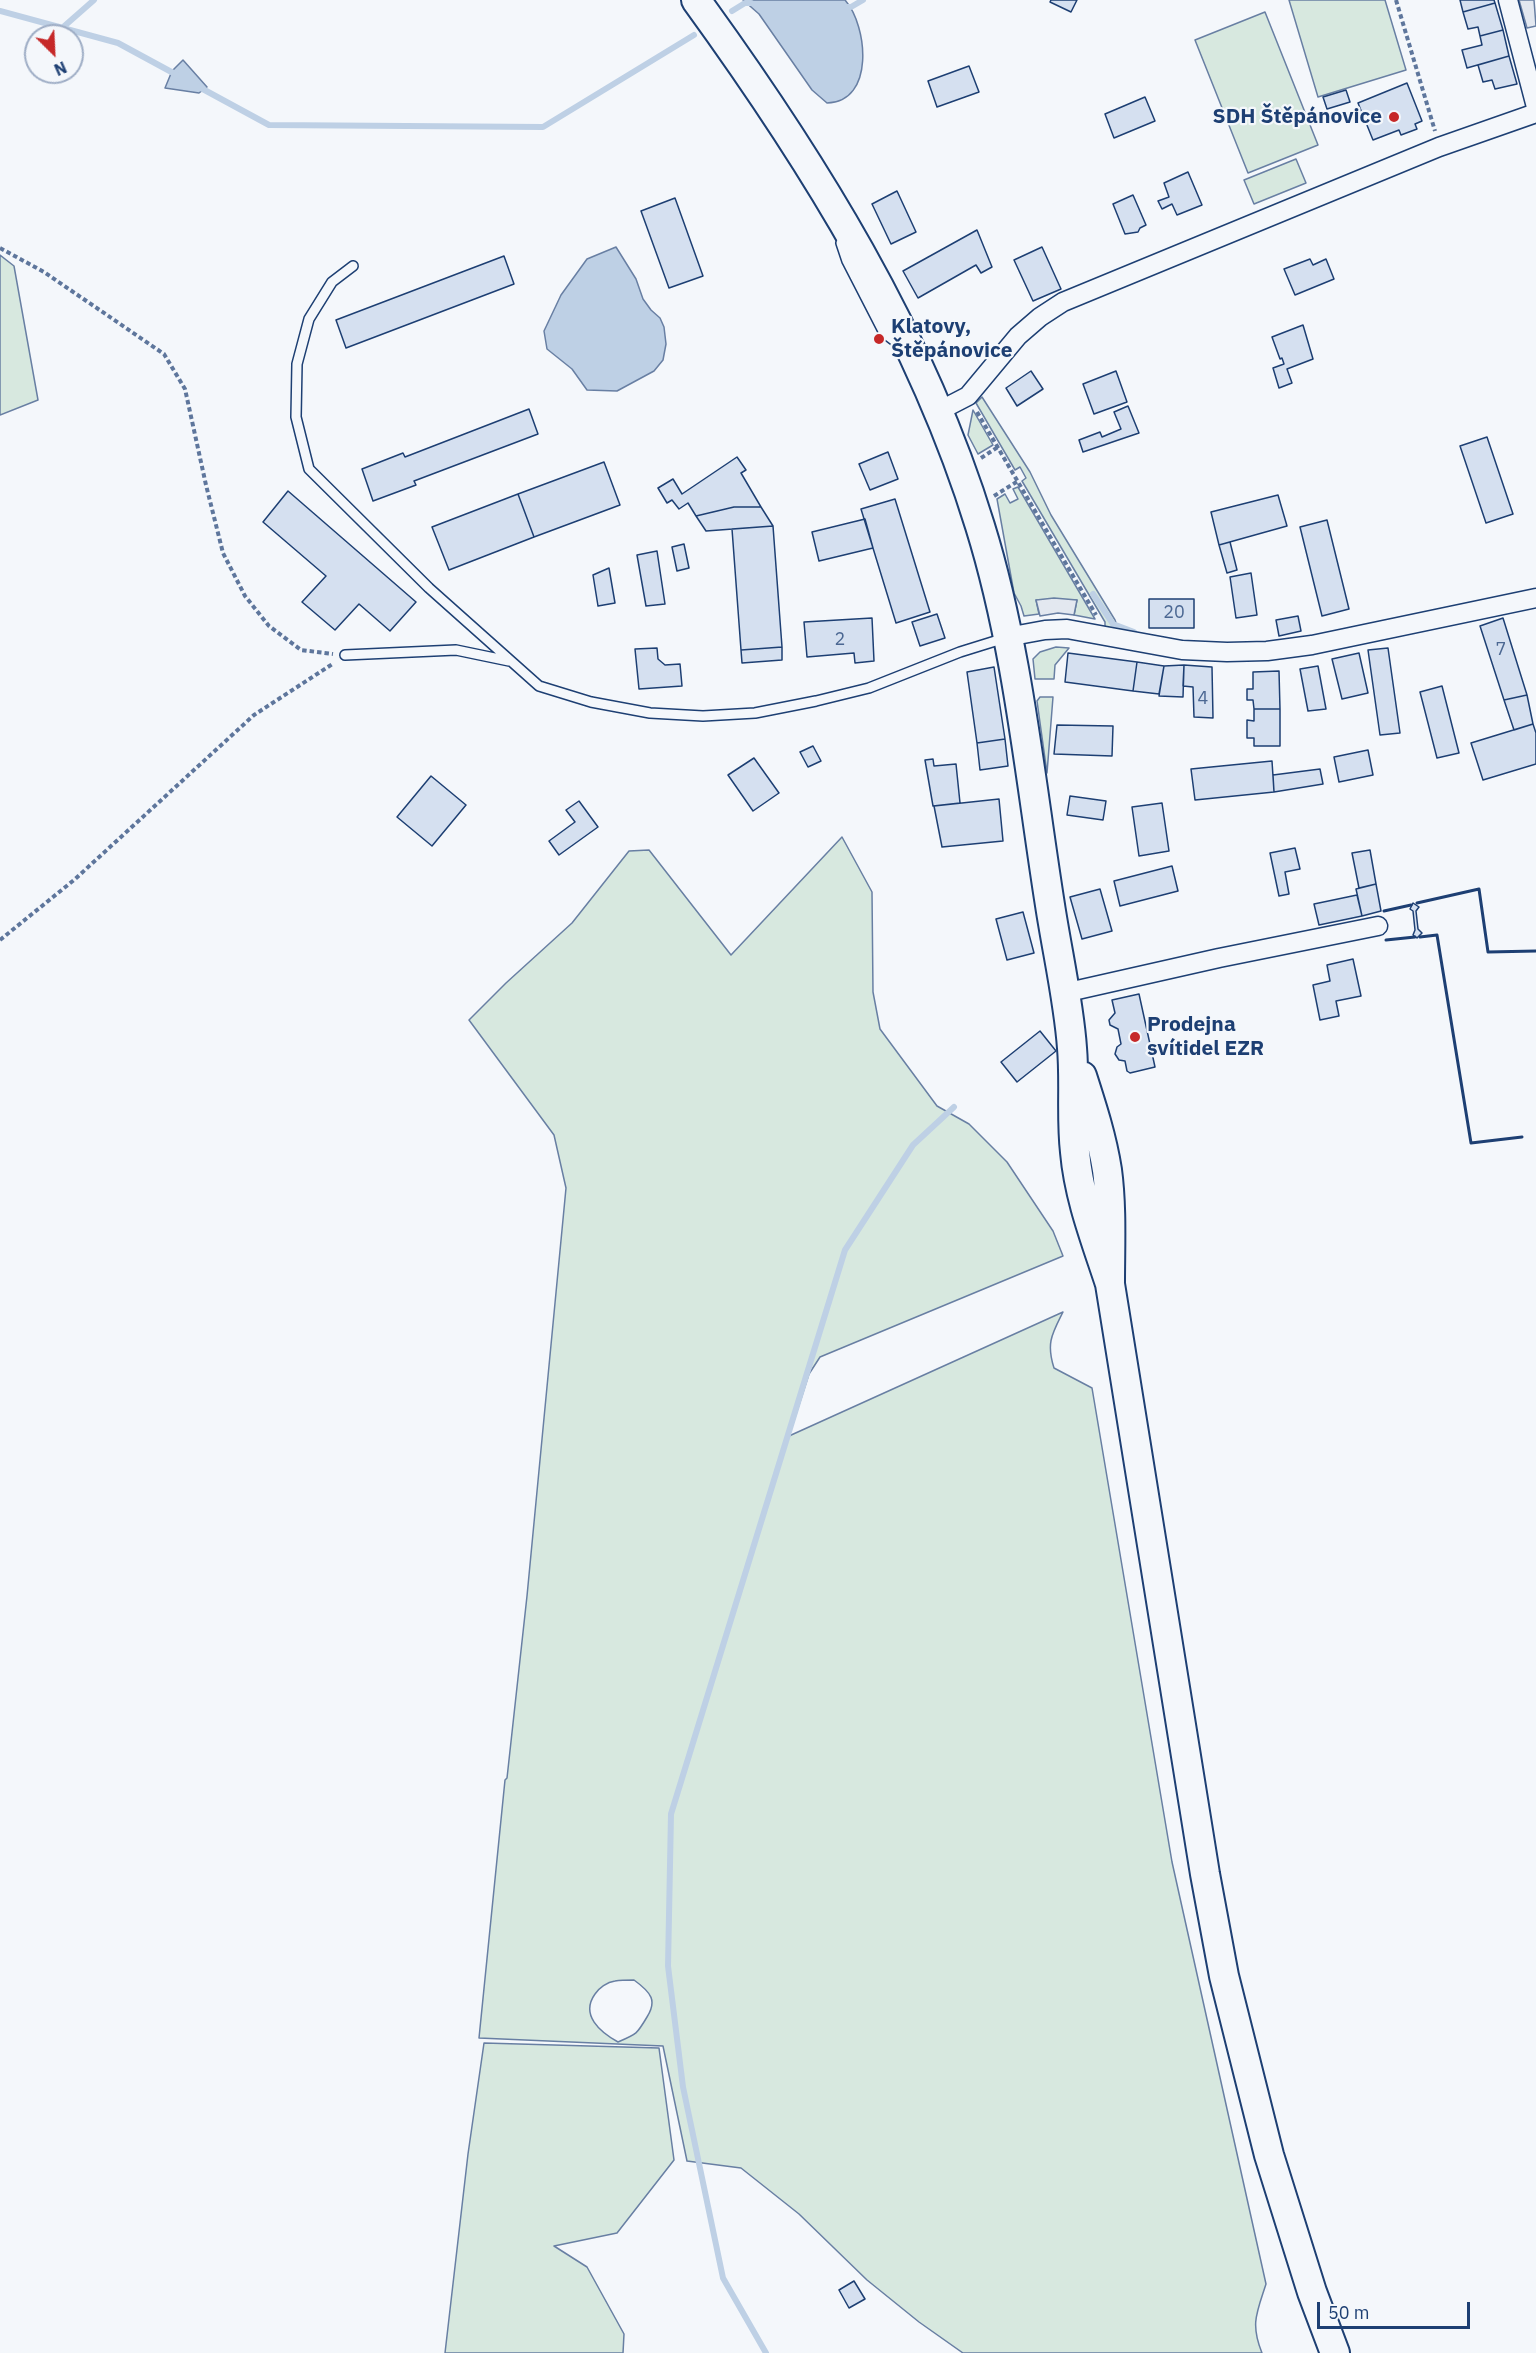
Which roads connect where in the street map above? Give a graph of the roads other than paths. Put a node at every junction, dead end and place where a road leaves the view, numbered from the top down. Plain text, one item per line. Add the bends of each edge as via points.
1 (696, 0) edge
2 (1508, 0) edge
3 (1536, 107) edge
4 (1536, 113) edge
5 (353, 266) dead end
6 (939, 411) junction
7 (1536, 598) edge
8 (1007, 637) junction
9 (345, 655) road end
10 (511, 661) junction
11 (1378, 926) dead end
12 (1064, 993) junction
13 (1335, 2353) edge

1 - 6 main road via 751,77 824,192 877,282
2 - 3 street
4 - 6 street via 1439,147 1063,302 1018,336 968,396
5 - 10 lane via 332,282 309,319 297,364 296,417 309,469 429,588
6 - 8 main road via 981,528
7 - 8 street via 1266,651 1182,650 1056,629
8 - 10 lane via 869,688 755,713 703,716 650,713 591,702 539,686
8 - 12 main road
9 - 10 lane via 456,650
11 - 12 street
12 - 13 main road via 1072,1047 1077,1170 1088,1219 1110,1284 1224,1976 1272,2166

